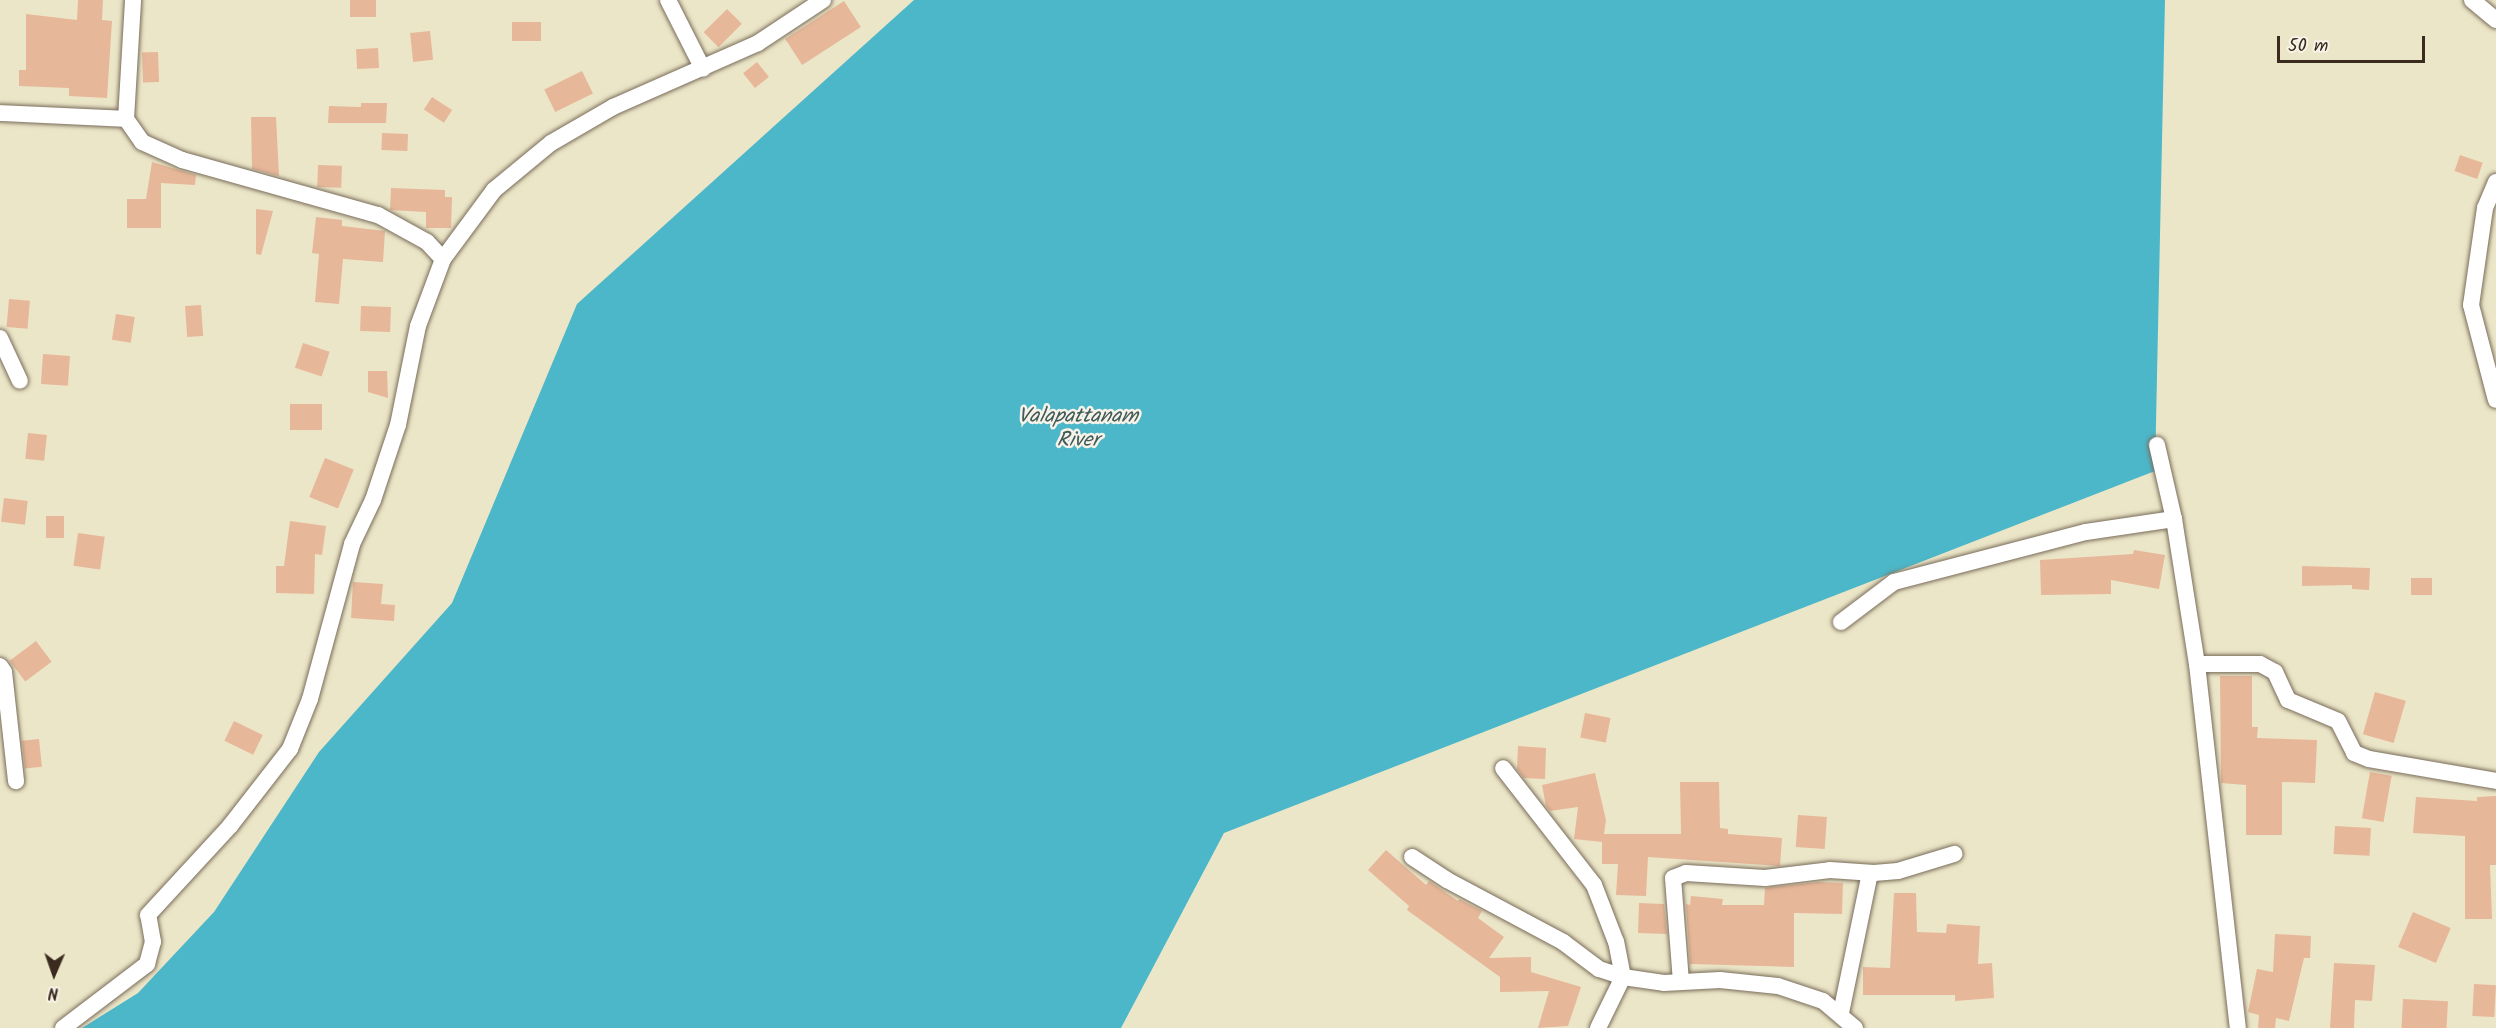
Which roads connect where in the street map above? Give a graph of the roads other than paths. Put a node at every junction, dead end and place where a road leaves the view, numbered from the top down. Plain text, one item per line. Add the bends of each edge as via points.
1 (133, 0) edge
2 (668, 0) edge
3 (2472, 0) edge
4 (817, 2) edge
5 (2496, 20) edge
6 (703, 69) junction
7 (0, 113) edge
8 (126, 119) junction
9 (2496, 182) edge
10 (443, 259) junction
11 (0, 338) edge
12 (20, 381) dead end
13 (2496, 400) edge
14 (2157, 445) dead end
15 (2174, 519) junction
16 (1841, 621) dead end
17 (2197, 664) junction
18 (0, 666) edge
19 (1503, 768) dead end
20 (16, 781) dead end
21 (2496, 781) edge
22 (1954, 854) dead end
23 (1412, 856) dead end
24 (1870, 873) junction
25 (1623, 977) junction
26 (1682, 982) junction
27 (1841, 1013) junction
28 (63, 1028) edge
29 (1598, 1028) edge
30 (1855, 1028) edge
31 (2238, 1028) edge

1 - 8 street
2 - 6 street
3 - 5 street
4 - 6 street via 758,43
6 - 10 street via 613,107 551,143 494,190
7 - 8 street
8 - 10 street via 142,142 182,160 378,215 427,242
9 - 13 street via 2485,208 2471,305
10 - 28 street via 418,326 398,425 373,500 352,544 310,699 290,749 230,826 148,915 153,942 147,964
11 - 12 street
14 - 15 street
15 - 16 street via 2086,532 1894,582
15 - 17 street
17 - 21 street via 2260,664 2275,672 2288,700 2338,721 2354,753 2369,759
17 - 31 street
18 - 20 street
19 - 25 street via 1594,885 1616,942
22 - 24 street via 1898,871
23 - 25 street via 1470,893 1563,942 1599,969
24 - 26 street via 1830,870 1765,878 1686,873 1672,878
24 - 27 street
25 - 26 street
25 - 29 street
26 - 27 street via 1720,980 1778,986 1823,1001
27 - 30 street

